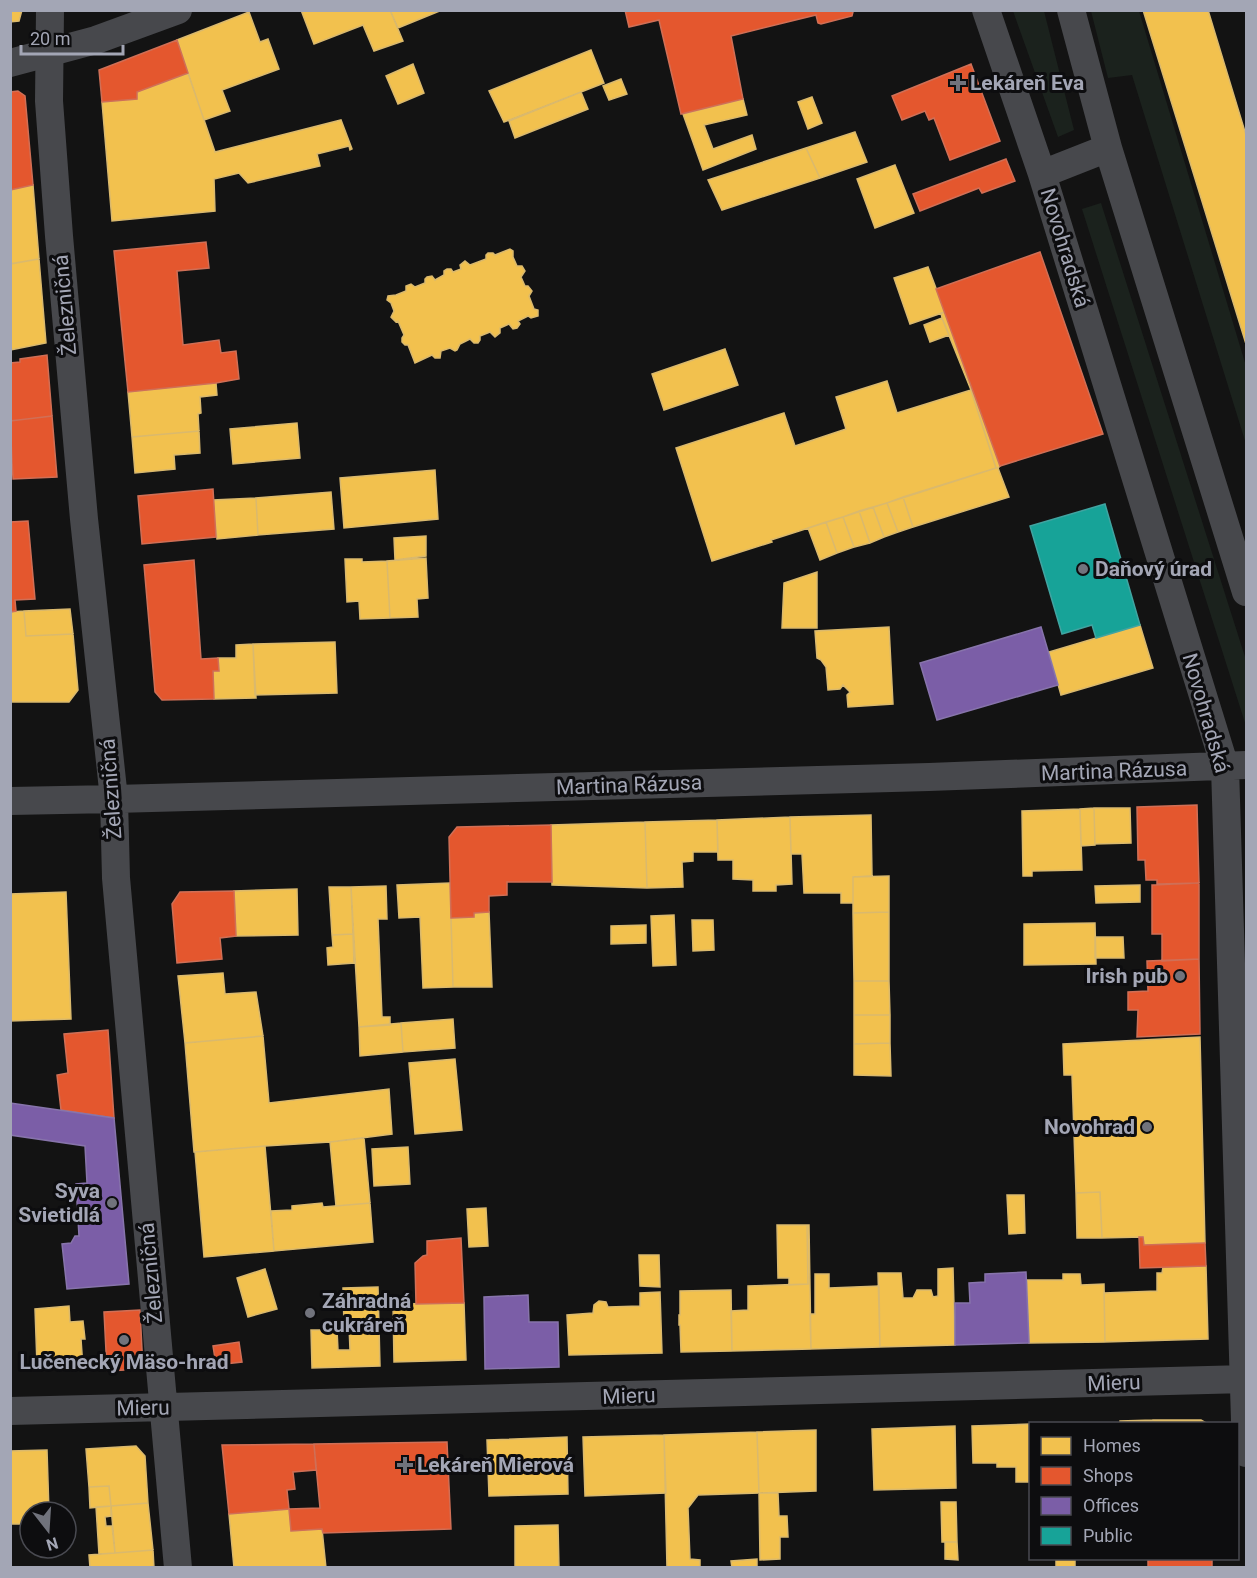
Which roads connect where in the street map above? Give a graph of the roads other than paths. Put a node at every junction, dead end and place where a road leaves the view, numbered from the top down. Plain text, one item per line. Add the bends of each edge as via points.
1 (50, 10) edge
2 (178, 10) edge
3 (986, 10) edge
4 (1071, 10) edge
5 (49, 54) junction
6 (10, 63) edge
7 (1108, 148) junction
8 (1042, 174) junction
9 (1246, 592) edge
10 (1236, 766) edge
11 (114, 799) junction
12 (10, 801) edge
13 (1246, 1379) edge
14 (163, 1408) junction
15 (10, 1411) edge
16 (1246, 1453) edge
17 (178, 1568) edge

1 - 5 street, Železničná
2 - 5 street
3 - 8 street, Novohradská
4 - 7 street
5 - 6 street
5 - 11 street, Železničná via 49,102 84,519
7 - 8 street, Novohradská
7 - 9 street
8 - 10 street, Novohradská
10 - 11 street, Martina Rázusa
10 - 13 street, Novohradská
11 - 12 street, Martina Rázusa
11 - 14 street, Železničná via 116,878
13 - 14 street, Mieru
13 - 16 street, Novohradská
14 - 15 street, Mieru
14 - 17 street, Železničná

